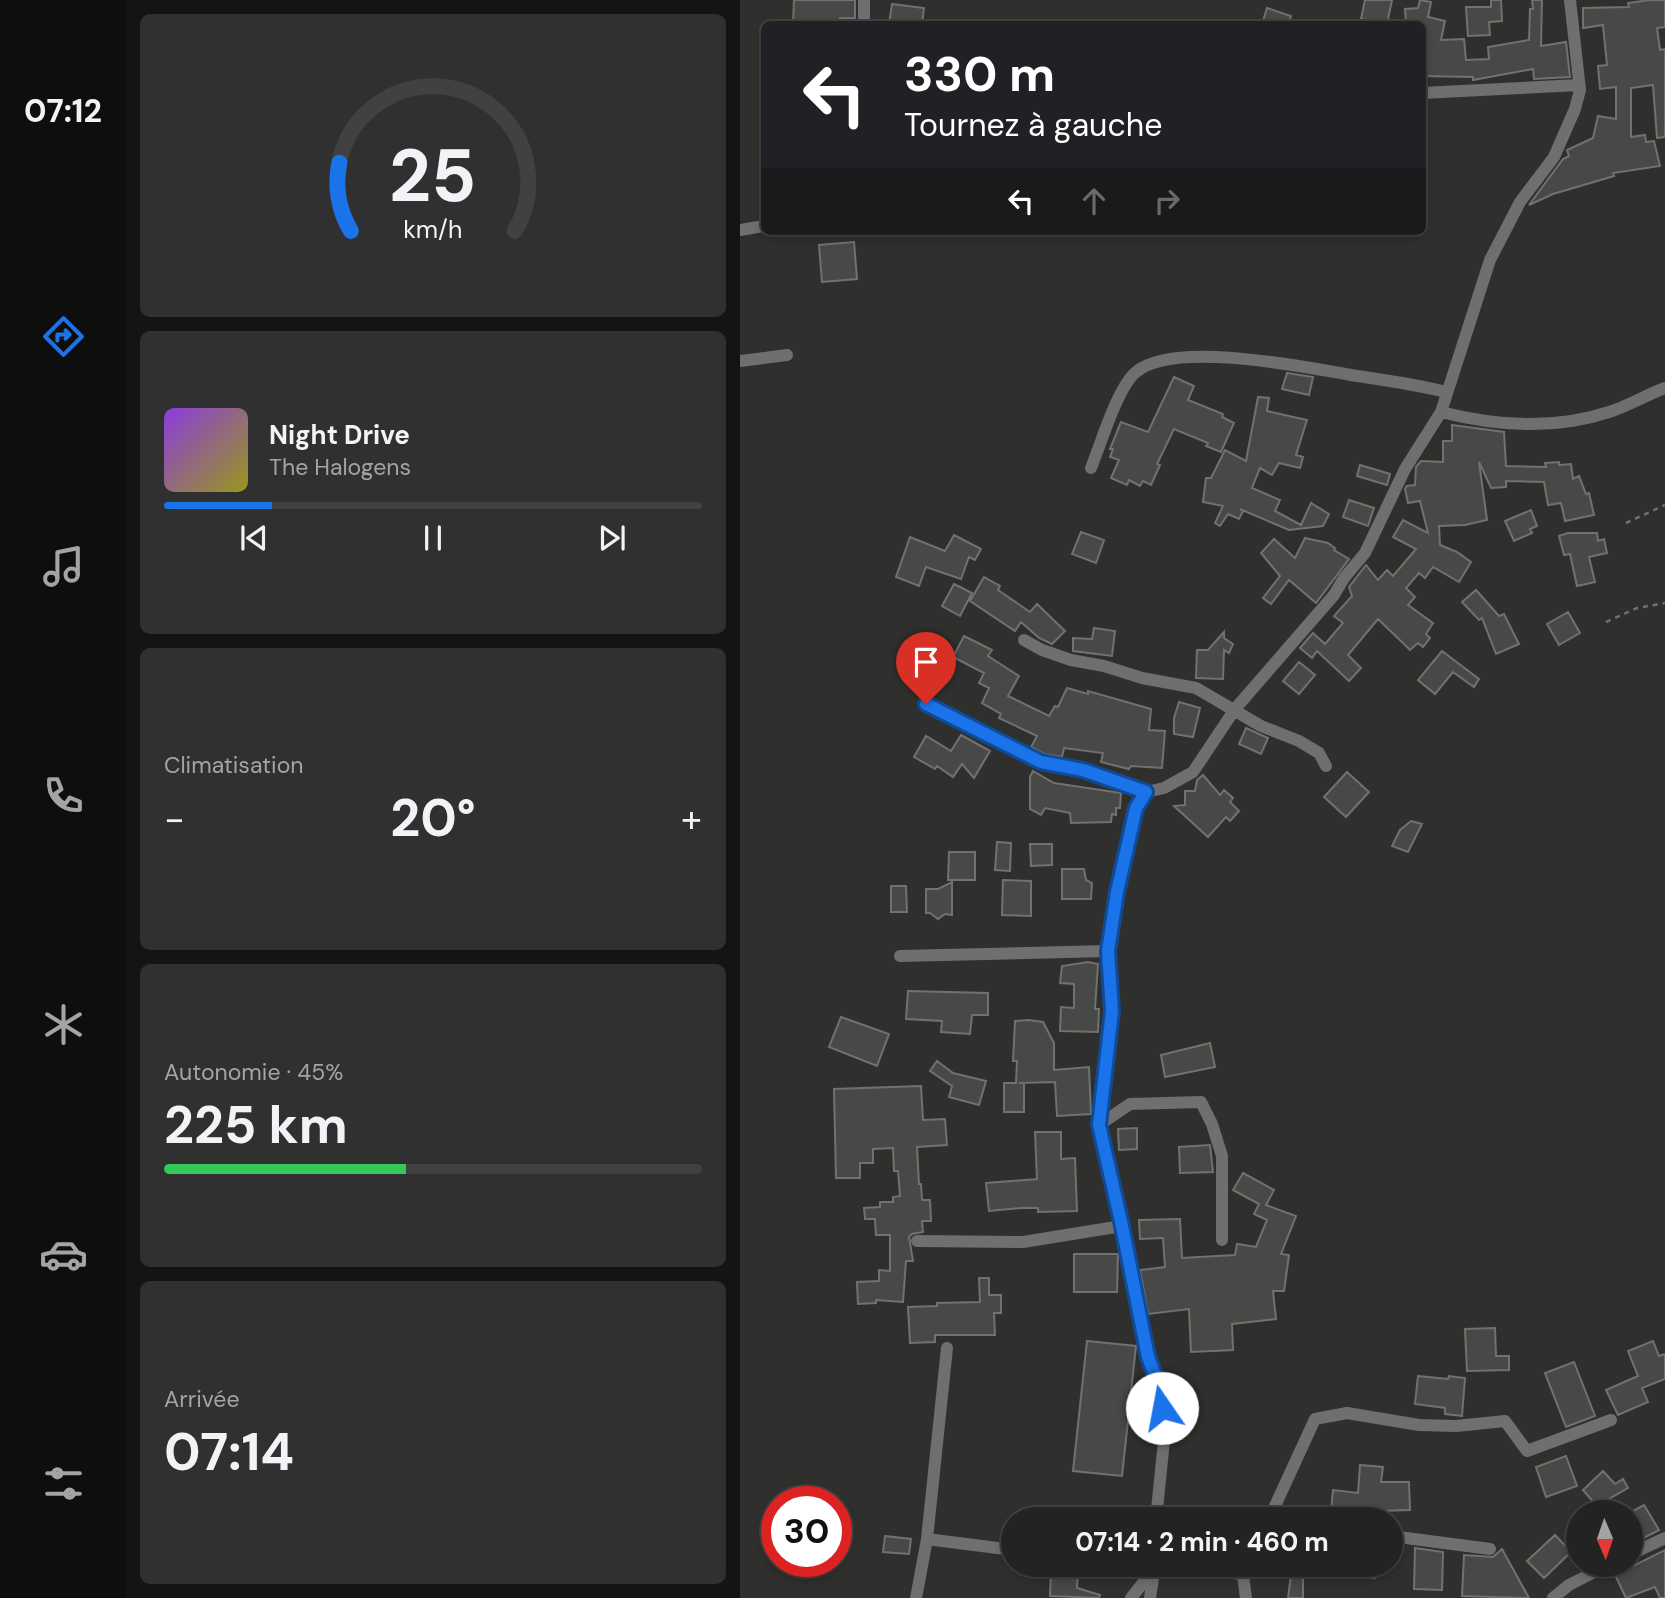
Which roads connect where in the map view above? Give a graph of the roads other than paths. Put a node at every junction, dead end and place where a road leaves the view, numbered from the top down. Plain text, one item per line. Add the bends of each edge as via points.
1 (864, 0) edge
2 (1571, 0) edge
3 (864, 21) edge
4 (1579, 85) junction
5 (1426, 93) edge
6 (761, 226) edge
7 (740, 230) edge
8 (787, 355) dead end
9 (740, 361) edge
10 (1665, 388) edge
11 (1446, 392) junction
12 (1441, 412) junction
13 (1091, 468) dead end
14 (1024, 640) dead end
15 (926, 704) dead end
16 (1235, 709) junction
17 (1326, 766) dead end
18 (1146, 792) junction
19 (1108, 951) junction
20 (900, 956) dead end
21 (1099, 1125) junction
22 (1122, 1226) junction
23 (1222, 1240) dead end
24 (917, 1241) dead end
25 (947, 1348) dead end
26 (1611, 1420) dead end
27 (1157, 1507) edge
28 (1275, 1507) edge
29 (1403, 1538) edge
30 (1665, 1538) edge
31 (927, 1539) junction
32 (1001, 1548) edge
33 (1643, 1548) edge
34 (1490, 1549) dead end
35 (1147, 1577) edge
36 (1153, 1577) edge
37 (1245, 1577) edge
38 (1585, 1577) edge
39 (916, 1598) edge
40 (1131, 1598) edge
41 (1150, 1598) edge
42 (1246, 1598) edge
43 (1553, 1598) edge

1 - 3 street
2 - 4 street
4 - 5 street
4 - 11 street via 1575,109 1554,157 1520,202 1490,260
6 - 7 street
8 - 9 street
10 - 12 street via 1610,412 1571,422 1530,425
11 - 12 street
11 - 13 street via 1264,359 1163,360 1147,364 1128,379
12 - 16 street via 1405,469 1365,552 1334,595
14 - 16 street via 1071,660 1196,688
15 - 18 street via 1041,762 1083,770
16 - 17 street via 1319,753
16 - 18 street via 1193,772 1165,788
18 - 19 street via 1136,808
19 - 20 street
19 - 21 street via 1112,1011
21 - 22 street
21 - 23 street via 1130,1104 1201,1102 1222,1156
22 - 24 street via 1022,1242
22 - 27 street via 1148,1357 1159,1385 1165,1431
25 - 31 street
26 - 28 street via 1528,1451 1505,1421 1419,1425 1347,1413 1315,1419
29 - 34 street
30 - 33 street
31 - 32 street
31 - 39 street
35 - 40 street
36 - 41 street
37 - 42 street
38 - 43 street

